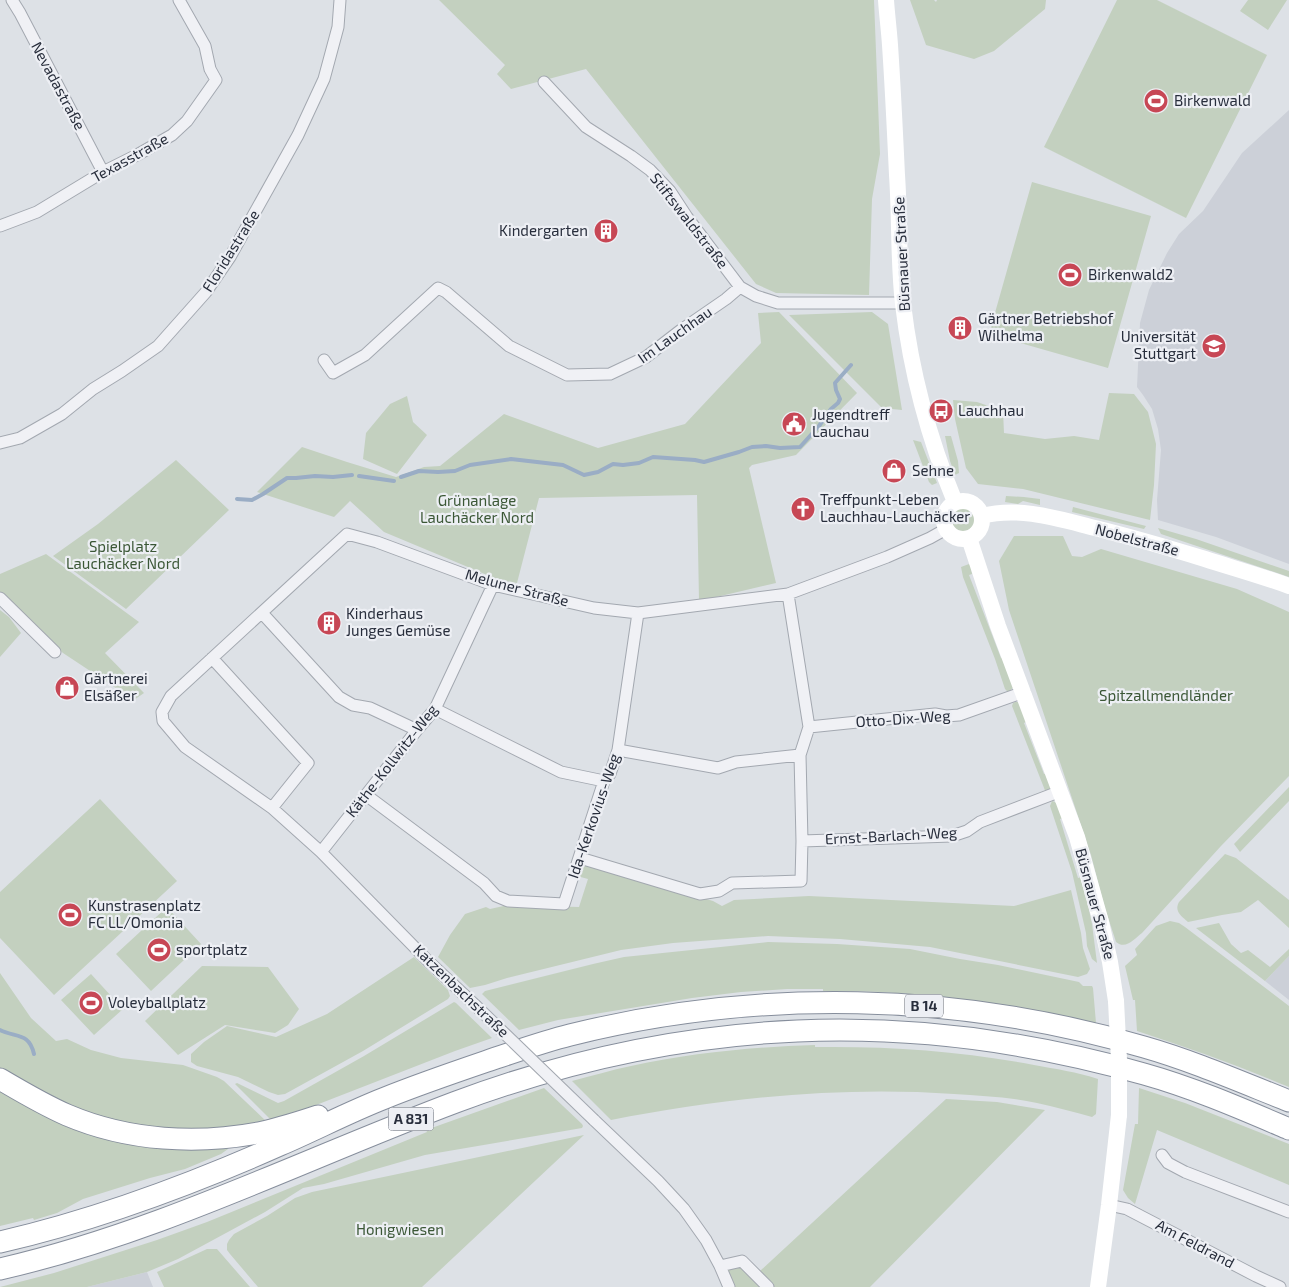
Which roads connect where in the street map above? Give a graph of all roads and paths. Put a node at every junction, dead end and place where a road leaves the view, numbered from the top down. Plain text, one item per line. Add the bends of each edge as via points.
1 (12, 0) edge
2 (179, 0) edge
3 (340, 0) edge
4 (886, 0) edge
5 (544, 82) dead end
6 (103, 172) junction
7 (0, 226) edge
8 (740, 287) junction
9 (903, 304) junction
10 (324, 360) dead end
11 (0, 443) edge
12 (955, 502) junction
13 (982, 516) junction
14 (946, 529) junction
15 (969, 538) junction
16 (493, 584) junction
17 (1289, 586) edge
18 (788, 594) junction
19 (0, 598) edge
20 (262, 613) junction
21 (638, 613) junction
22 (55, 652) dead end
23 (212, 658) junction
24 (1024, 692) junction
25 (435, 710) junction
26 (163, 721) joint
27 (809, 727) junction
28 (417, 730) junction
29 (618, 750) junction
30 (800, 755) junction
31 (604, 781) junction
32 (1061, 792) junction
33 (366, 796) junction
34 (272, 808) junction
35 (802, 841) junction
36 (322, 852) junction
37 (580, 858) junction
38 (635, 1021) joint
39 (639, 1049) joint
40 (0, 1079) edge
41 (1289, 1101) edge
42 (360, 1108) junction
43 (1289, 1129) edge
44 (1162, 1154) dead end
45 (1109, 1205) junction
46 (1289, 1212) edge
47 (0, 1242) edge
48 (720, 1266) junction
49 (0, 1269) edge
50 (729, 1287) edge
51 (768, 1287) edge
52 (1098, 1287) edge
53 (1280, 1287) edge

1 - 6 street, Nevadastraße
2 - 6 street, Texasstraße via 205,46 216,80 187,121 172,135
3 - 11 street, Floridastraße via 338,27 324,79 298,135 230,257 206,292 158,346 62,414 20,438
4 - 9 street, Büsnauer Straße
5 - 8 street, Stiftswaldstraße via 586,127 650,170 670,191
6 - 7 street, Texasstraße via 37,212
8 - 9 street via 778,303
8 - 10 street, Im Lauchhau via 646,357 610,374 567,375 509,346 438,288 365,355 333,374
9 - 12 street, Büsnauer Straße via 920,398
12 - 13 street via 972,502
12 - 14 street via 946,510
13 - 15 street via 978,532
13 - 17 street, Nobelstraße via 1001,512 1021,513 1078,524 1149,542
14 - 15 street via 956,538
14 - 18 street, Meluner Straße via 887,557
15 - 24 street, Büsnauer Straße
16 - 20 street, Meluner Straße via 347,534
16 - 21 street, Meluner Straße via 594,608
16 - 25 street, Käthe-Kollwitz-Weg
18 - 21 street, Meluner Straße
18 - 27 street
19 - 22 street
20 - 23 street, Meluner Straße
20 - 28 street via 339,697
21 - 29 street, Ida-Kerkovius-Weg
23 - 26 street, Meluner Straße via 171,696 162,712
23 - 34 street via 308,763
24 - 27 street, Otto-Dix-Weg via 959,715 935,714
24 - 32 street, Büsnauer Straße
25 - 28 street, Käthe-Kollwitz-Weg
25 - 31 street via 561,772
26 - 34 street, Katzenbachstraße via 185,747
27 - 30 street
28 - 33 street, Käthe-Kollwitz-Weg
29 - 30 street via 718,768 736,762
29 - 31 street, Ida-Kerkovius-Weg via 610,774
30 - 35 street
31 - 37 street, Ida-Kerkovius-Weg
32 - 35 street, Ernst-Barlach-Weg via 980,822 967,832 952,836
32 - 45 street, Büsnauer Straße, bridge via 1101,922 1116,1001 1119,1115
33 - 36 street, Käthe-Kollwitz-Weg
33 - 37 street, Ida-Kerkovius-Weg via 484,883 496,896 508,901 564,904
34 - 36 street, Katzenbachstraße
35 - 37 street via 801,881 732,884 719,891 700,894
36 - 48 street, Katzenbachstraße, bridge via 428,961 658,1181 684,1209
38 - 41 highway, B 14 via 788,1002 950,1008 1055,1024 1142,1046
38 - 42 highway, A 831 via 534,1045
39 - 43 highway, B 14 via 757,1032 798,1030 892,1031 964,1037 1050,1050 1145,1074
39 - 49 highway, A 831 via 578,1063 479,1094 111,1238
40 - 42 highway via 68,1116 134,1135 174,1139 206,1139 263,1132 329,1113
42 - 47 highway, A 831 via 176,1188 64,1226
44 - 46 street via 1168,1164 1185,1172
45 - 52 street, Büsnauer Straße
45 - 53 street, Am Feldrand via 1127,1208
48 - 50 street, Katzenbachstraße
48 - 51 street via 742,1262

